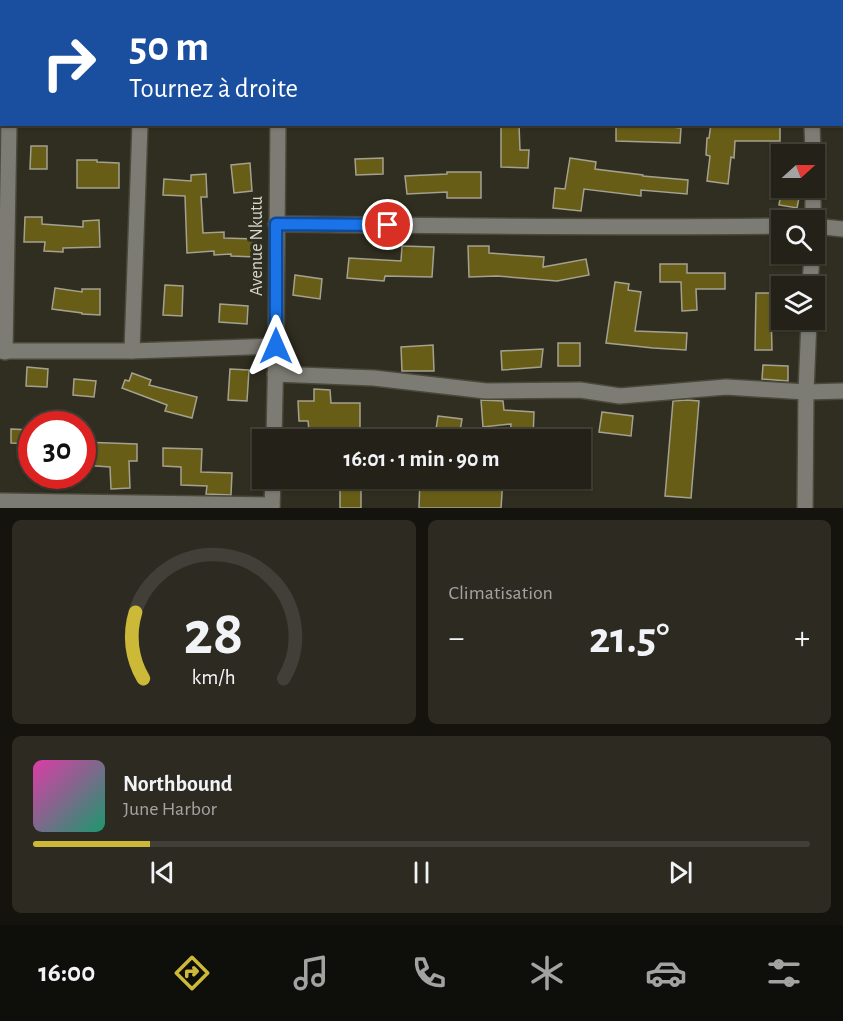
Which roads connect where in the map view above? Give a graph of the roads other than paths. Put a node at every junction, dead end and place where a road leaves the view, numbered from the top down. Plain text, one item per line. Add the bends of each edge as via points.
1 (9, 126) edge
2 (140, 126) edge
3 (278, 126) edge
4 (813, 126) edge
5 (813, 144) edge
6 (276, 224) junction
7 (771, 226) edge
8 (825, 227) edge
9 (843, 229) edge
10 (809, 330) edge
11 (276, 346) junction
12 (3, 351) edge
13 (132, 351) junction
14 (275, 374) junction
15 (843, 391) edge
16 (806, 392) junction
17 (274, 429) edge
18 (273, 489) edge
19 (0, 501) edge
20 (272, 507) edge
21 (805, 508) edge

1 - 12 street
2 - 13 street
3 - 6 street, Avenue Nkutu
4 - 5 street
6 - 7 street
6 - 11 street, Avenue Nkutu
8 - 9 street
10 - 16 street
11 - 13 street
11 - 14 street, Avenue Nkutu
12 - 13 street
14 - 16 street via 374,378 486,391 580,390 620,396 726,387
14 - 17 street, Avenue Nkutu
15 - 16 street
16 - 21 street
18 - 20 street
19 - 20 street

